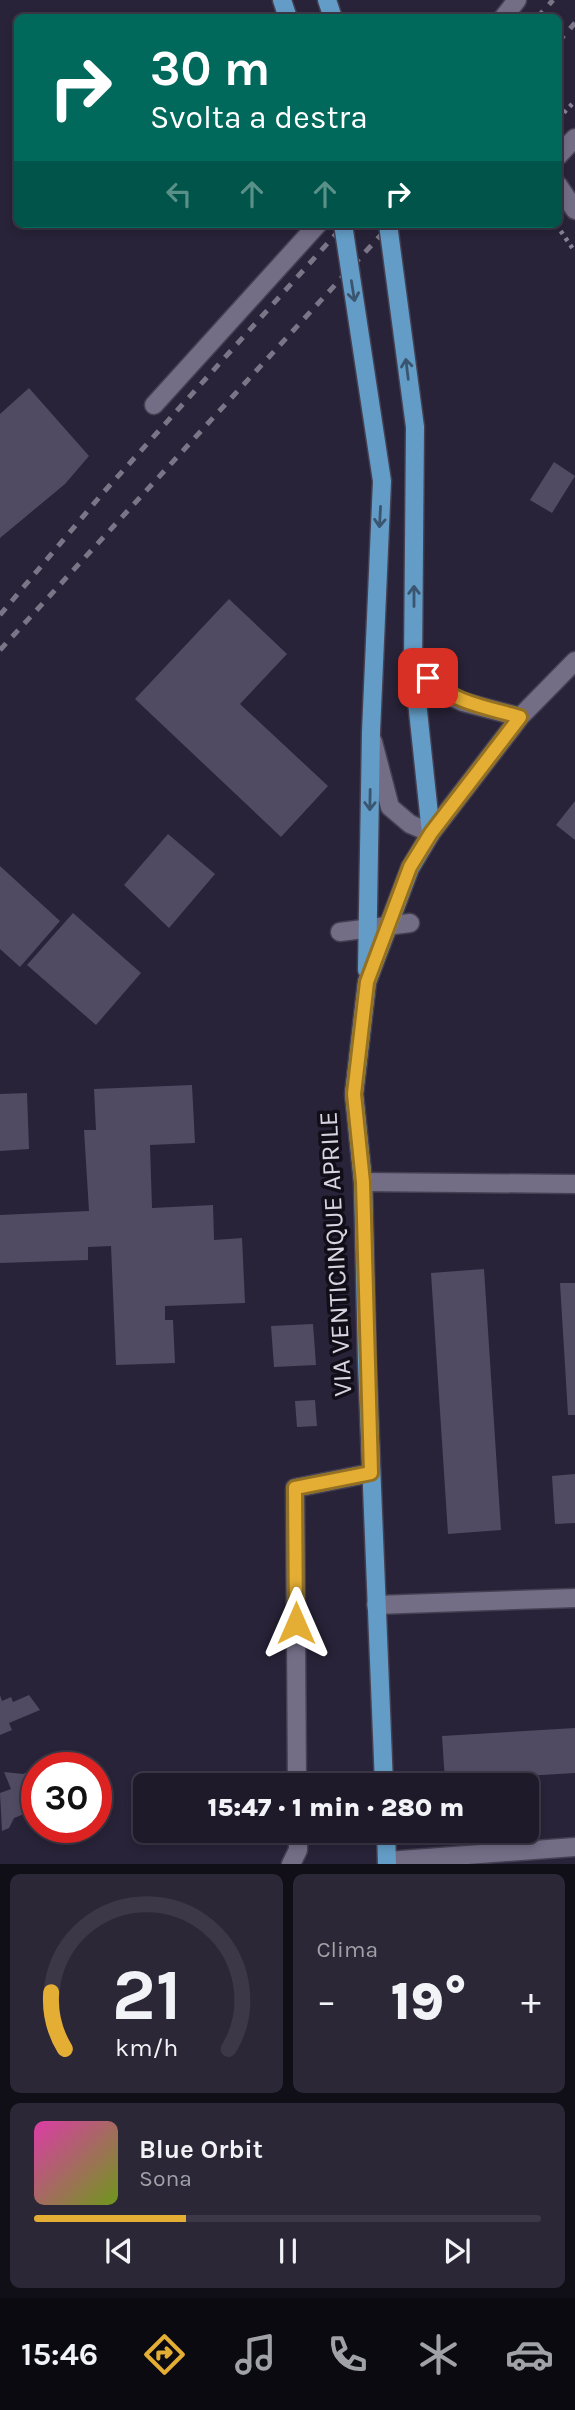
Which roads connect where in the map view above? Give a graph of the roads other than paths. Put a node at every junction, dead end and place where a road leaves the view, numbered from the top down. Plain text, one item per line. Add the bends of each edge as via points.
1 (517, 0) edge
2 (506, 14) edge
3 (575, 138) edge
4 (562, 152) edge
5 (562, 191) edge
6 (575, 210) edge
7 (314, 228) edge
8 (343, 228) edge
9 (389, 228) edge
10 (154, 405) dead end
11 (575, 661) edge
12 (413, 664) junction
13 (520, 717) junction
14 (371, 732) junction
15 (431, 833) junction
16 (410, 923) dead end
17 (388, 926) junction
18 (367, 928) junction
19 (340, 932) dead end
20 (367, 982) junction
21 (363, 1182) junction
22 (575, 1184) edge
23 (371, 1473) junction
24 (575, 1598) edge
25 (376, 1605) junction
26 (297, 1773) edge
27 (383, 1773) edge
28 (298, 1843) edge
29 (386, 1843) edge
30 (575, 1847) edge
31 (387, 1863) edge
32 (291, 1864) edge

1 - 2 street
3 - 4 street
5 - 6 street
7 - 10 street
8 -> 14 main road, bridge via 382,481
12 -> 9 main road, bridge via 415,427
11 - 13 street, VIA VENTICINQUE APRILE
12 - 13 street via 443,693
12 - 15 main road
13 - 15 street, VIA VENTICINQUE APRILE
14 - 15 street via 390,807 410,824
14 -> 18 main road
15 - 17 main road, VIA VENTICINQUE APRILE via 410,867
16 - 17 street
17 - 18 street
17 - 20 main road, VIA VENTICINQUE APRILE
18 - 19 street
18 - 20 main road
20 - 21 main road, VIA VENTICINQUE APRILE via 354,1094
21 - 22 street
21 - 23 main road, VIA VENTICINQUE APRILE
23 - 25 main road, VIA VENTICINQUE APRILE
23 - 26 street via 295,1488
24 - 25 street
25 - 27 main road, VIA VENTICINQUE APRILE
28 - 32 street
29 - 31 main road
30 - 31 street

